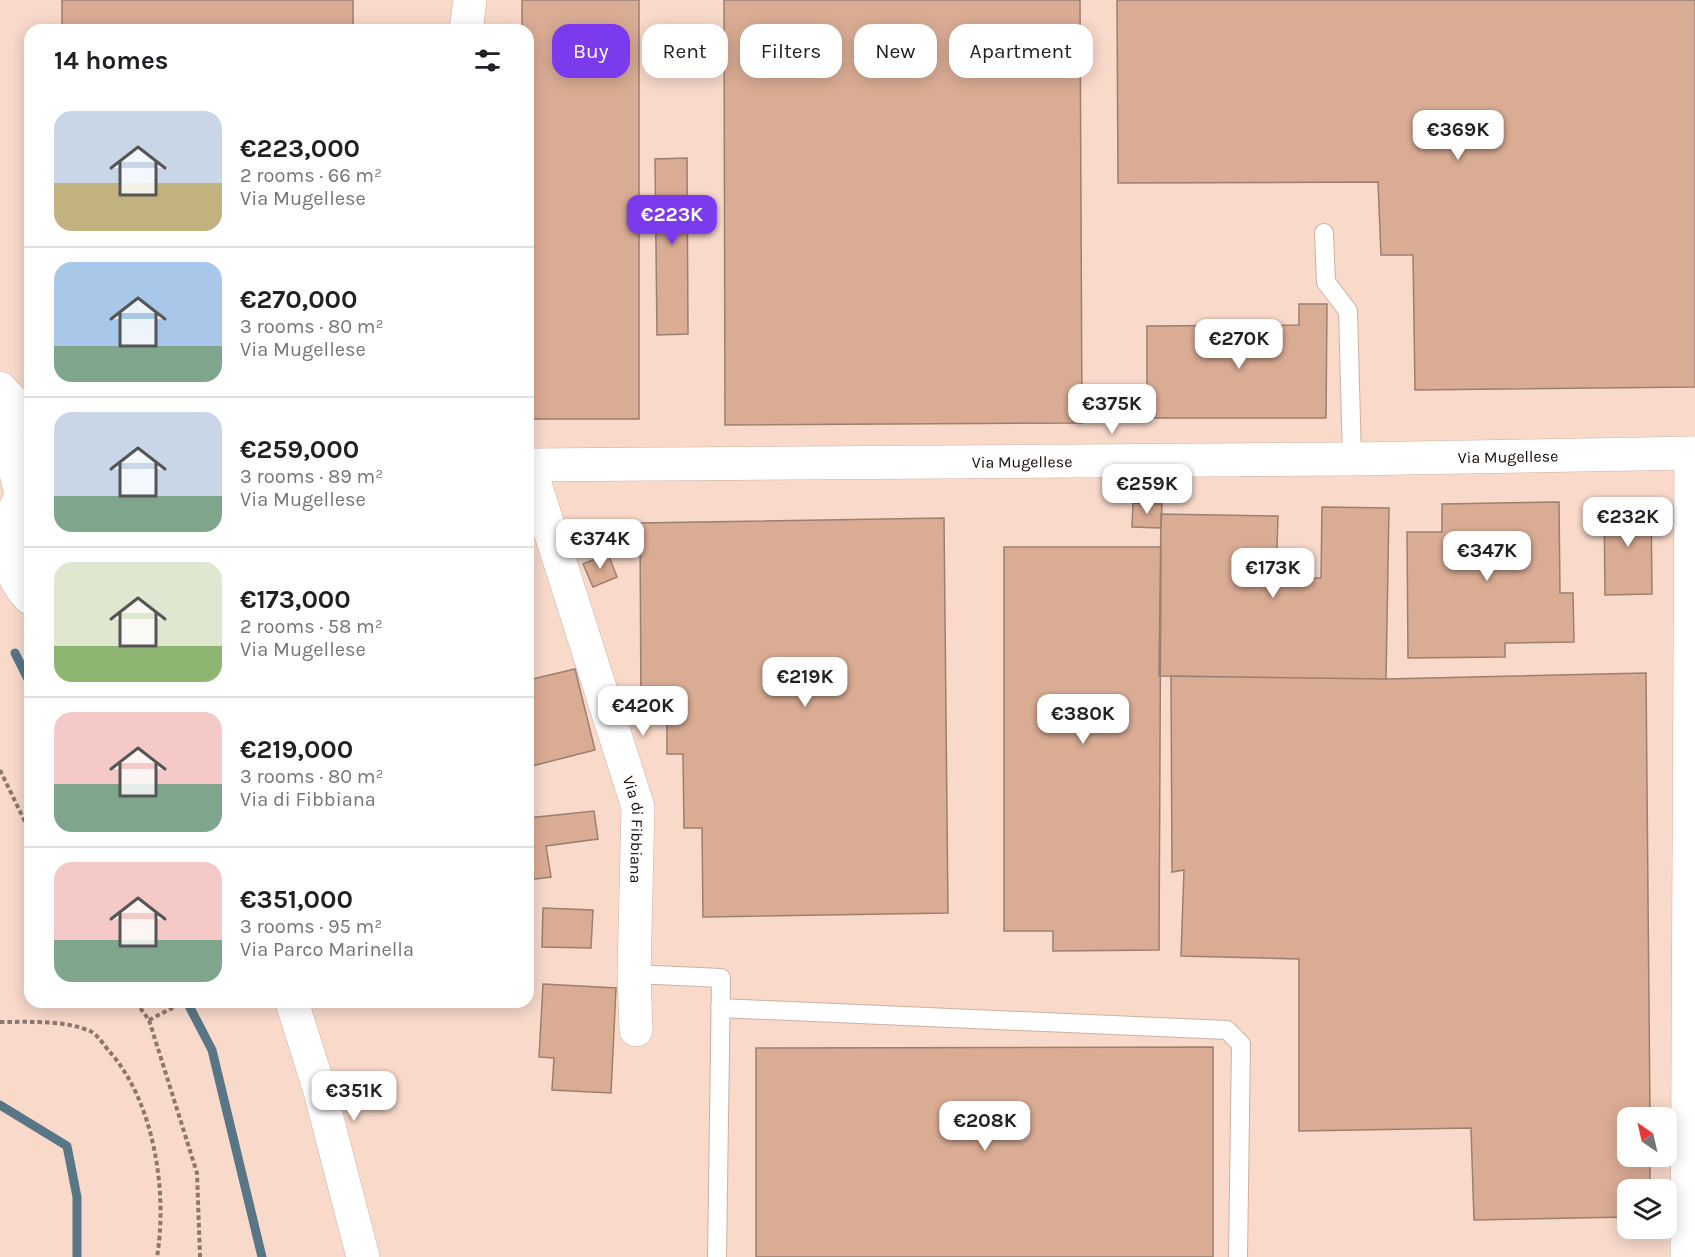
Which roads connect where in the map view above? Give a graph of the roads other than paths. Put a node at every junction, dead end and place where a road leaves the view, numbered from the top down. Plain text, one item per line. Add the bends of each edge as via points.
1 (470, 0) edge
2 (467, 24) edge
3 (1324, 233) dead end
4 (0, 388) edge
5 (0, 407) edge
6 (24, 414) edge
7 (1693, 453) edge
8 (1352, 459) junction
9 (534, 465) edge
10 (534, 481) edge
11 (24, 484) edge
12 (24, 492) edge
13 (24, 594) edge
14 (634, 974) junction
15 (294, 1008) edge
16 (720, 1008) junction
17 (636, 1030) dead end
18 (363, 1257) edge
19 (717, 1257) edge
20 (1238, 1257) edge
21 (1688, 1257) edge

1 - 2 street
3 - 8 lane via 1326,282 1348,311
4 - 6 street
5 - 11 street
7 - 8 street, Via Mugellese
7 - 21 street
8 - 9 street, Via Mugellese
10 - 14 street, Via di Fibbiana via 638,807
12 - 13 street via 9,511 2,554 9,574
14 - 16 lane via 721,978
14 - 17 street, Via di Fibbiana
15 - 18 street
16 - 19 lane
16 - 20 lane via 1227,1030 1241,1044

